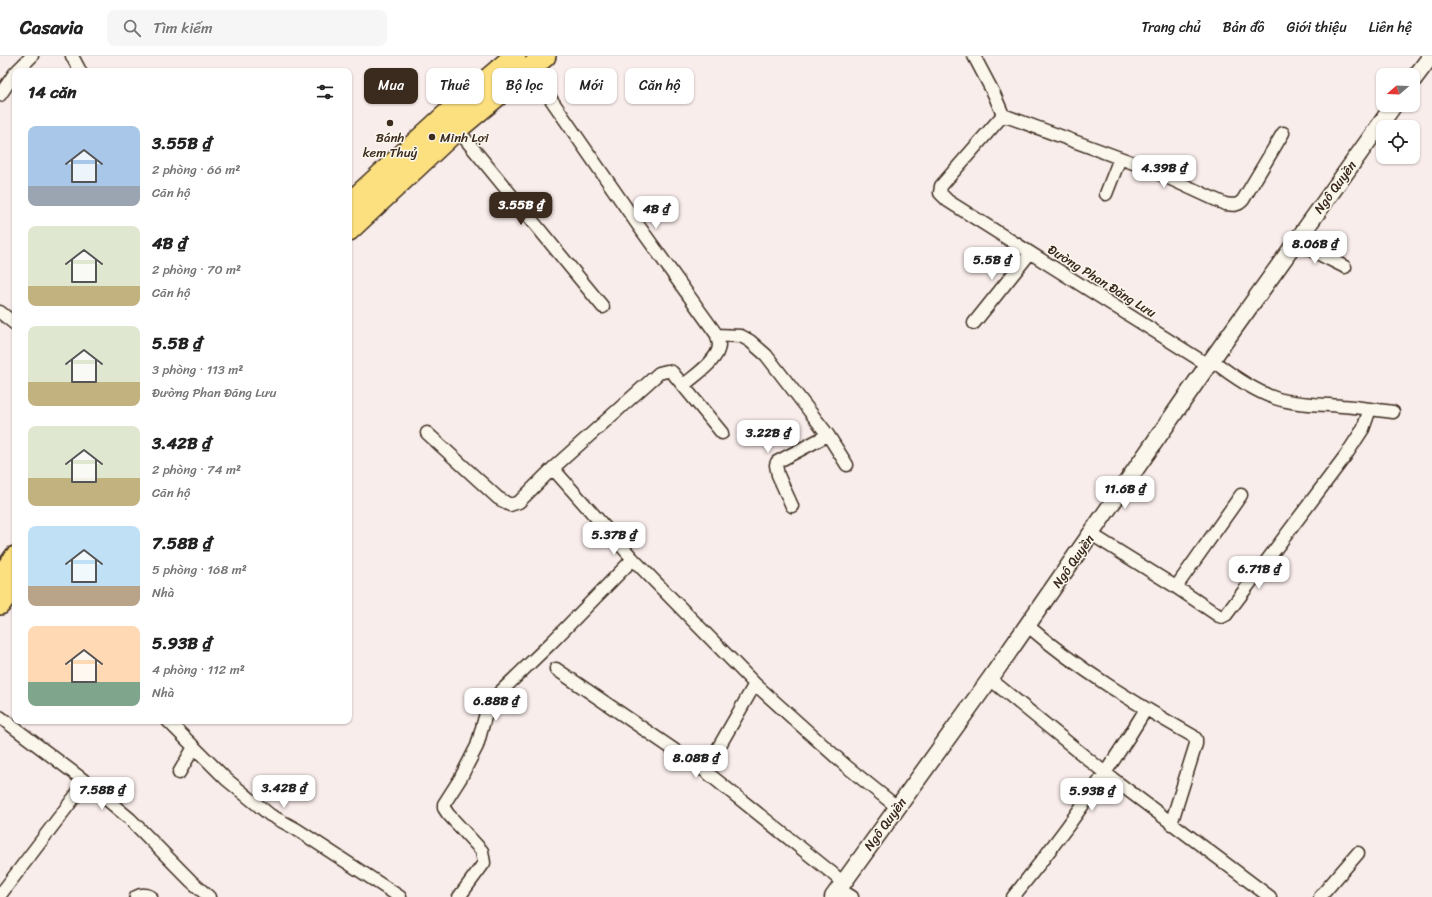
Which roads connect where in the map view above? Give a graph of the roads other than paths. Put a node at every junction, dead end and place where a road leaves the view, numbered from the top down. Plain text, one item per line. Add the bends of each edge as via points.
1 (32, 56) edge
2 (72, 56) edge
3 (974, 56) edge
4 (1430, 56) edge
5 (530, 60) edge
6 (20, 68) edge
7 (78, 68) edge
8 (1420, 70) edge
9 (12, 78) edge
10 (0, 95) edge
11 (1389, 112) edge
12 (1003, 115) junction
13 (457, 129) junction
14 (1283, 133) dead end
15 (1120, 158) junction
16 (1106, 194) dead end
17 (352, 201) edge
18 (352, 227) edge
19 (1295, 242) junction
20 (1030, 253) junction
21 (1345, 267) dead end
22 (603, 307) dead end
23 (0, 312) edge
24 (12, 322) edge
25 (974, 323) dead end
26 (717, 335) junction
27 (1210, 362) junction
28 (684, 385) junction
29 (1370, 409) junction
30 (1393, 412) dead end
31 (427, 433) dead end
32 (722, 433) dead end
33 (828, 435) junction
34 (847, 465) dead end
35 (552, 469) junction
36 (1241, 495) dead end
37 (792, 506) dead end
38 (1091, 534) junction
39 (633, 559) junction
40 (12, 561) edge
41 (0, 578) edge
42 (12, 587) edge
43 (1176, 587) junction
44 (0, 604) edge
45 (1028, 626) junction
46 (556, 669) dead end
47 (990, 679) junction
48 (755, 684) junction
49 (1146, 709) junction
50 (13, 724) edge
51 (171, 724) edge
52 (194, 747) junction
53 (705, 771) junction
54 (179, 773) dead end
55 (1105, 773) junction
56 (86, 782) junction
57 (897, 807) junction
58 (1172, 824) junction
59 (1358, 853) dead end
60 (842, 891) edge
61 (0, 896) edge
62 (136, 897) edge
63 (151, 897) edge
64 (209, 897) edge
65 (400, 897) edge
66 (459, 897) edge
67 (1013, 897) edge
68 (1269, 897) edge
69 (1320, 897) edge

1 - 6 street
2 - 7 street
3 - 12 street
4 - 8 street
5 - 13 highway
5 - 17 highway via 444,117
5 - 26 street via 638,225
9 - 10 street
11 - 19 street, Ngô Quyền
12 - 15 street
12 - 20 street, Đường Phan Đăng Lưu via 941,186 940,193 948,202
13 - 18 highway
13 - 22 street
14 - 15 street via 1243,200 1234,205 1225,204
15 - 16 street
19 - 21 street
19 - 27 street, Ngô Quyền
20 - 25 street
20 - 27 street, Đường Phan Đăng Lưu
23 - 24 street
26 - 28 street via 717,353
26 - 33 street via 741,336 766,355
27 - 29 street, Đường Phan Đăng Lưu via 1275,398 1290,402
27 - 38 street, Ngô Quyền
28 - 32 street
28 - 35 street via 672,372 659,373
29 - 30 street, Đường Phan Đăng Lưu
29 - 43 street via 1363,429 1346,455 1226,615 1219,616
31 - 35 street via 498,498 510,505 519,502
33 - 34 street
33 - 37 street via 777,462 778,475
35 - 39 street
36 - 43 street
38 - 43 street
38 - 45 street, Ngô Quyền
39 - 48 street
39 - 66 street via 493,698 488,706 477,746 444,804 448,814 482,851 484,857 484,863
40 - 41 highway
42 - 44 highway
45 - 47 street, Ngô Quyền
45 - 49 street via 1073,663
46 - 53 street
47 - 55 street
47 - 57 street, Ngô Quyền
48 - 53 street
48 - 57 street via 846,766
49 - 55 street
49 - 58 street via 1196,739
50 - 56 street
51 - 52 street
52 - 54 street
52 - 65 street via 226,779 270,815 296,829
53 - 60 street via 832,873
55 - 58 street
55 - 67 street via 1050,851
56 - 61 street
56 - 64 street via 130,819
57 - 60 street, Ngô Quyền
58 - 68 street
59 - 69 street
62 - 63 street via 142,894

